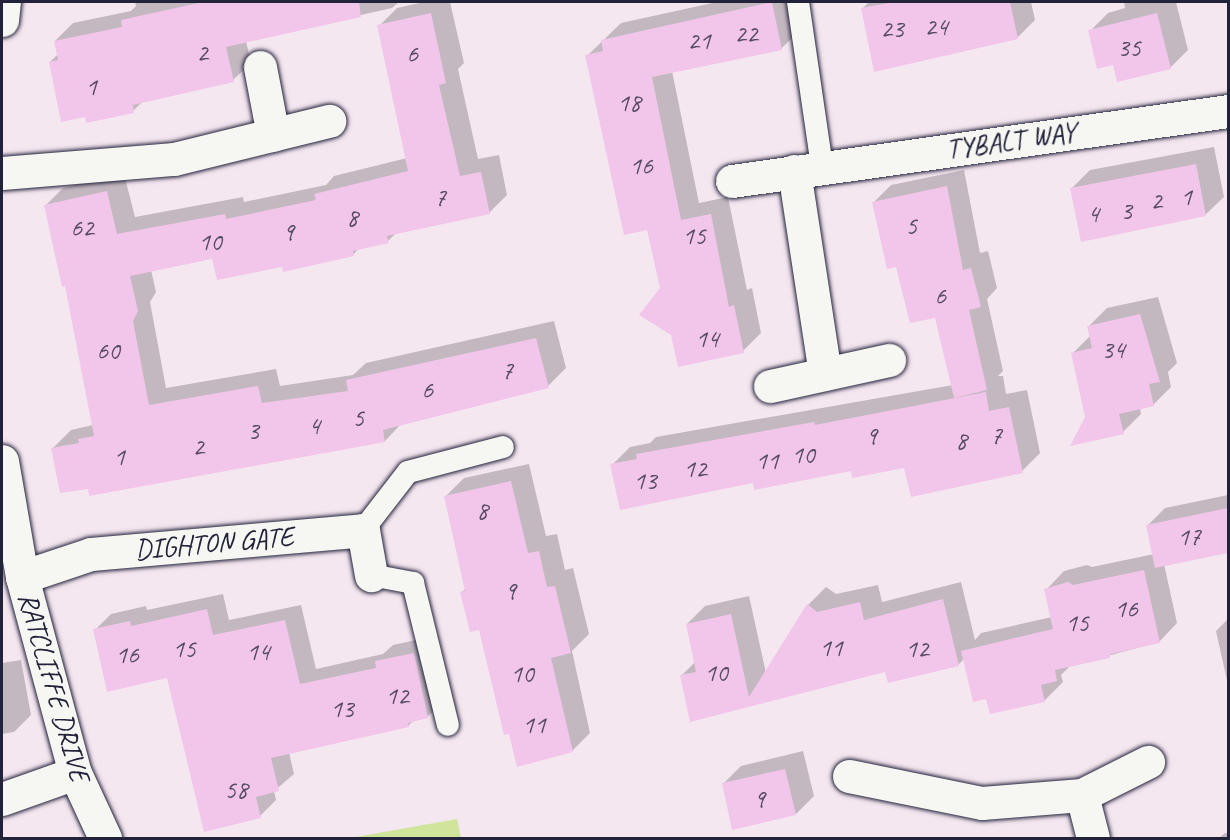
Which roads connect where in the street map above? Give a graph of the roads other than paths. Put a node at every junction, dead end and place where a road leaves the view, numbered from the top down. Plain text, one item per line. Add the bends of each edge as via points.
1 (4, 2) edge
2 (798, 2) edge
3 (2, 20) edge
4 (260, 67) dead end
5 (1228, 111) edge
6 (329, 121) dead end
7 (273, 135) junction
8 (808, 169) junction
9 (2, 173) edge
10 (732, 181) dead end
11 (889, 360) dead end
12 (825, 374) junction
13 (770, 386) dead end
14 (503, 447) dead end
15 (2, 461) edge
16 (363, 530) junction
17 (371, 575) joint
18 (22, 577) junction
19 (448, 725) dead end
20 (1148, 762) dead end
21 (75, 773) junction
22 (849, 776) dead end
23 (1082, 795) junction
24 (2, 799) edge
25 (105, 838) edge
26 (1093, 838) edge

1 - 3 street
2 - 8 lane
4 - 7 street
5 - 8 street, TYBALT WAY
6 - 7 street
7 - 9 street via 174,159
8 - 10 street, TYBALT WAY
8 - 12 street
11 - 12 street
12 - 13 street
14 - 16 lane via 408,472
15 - 18 street, RATCLIFFE DRIVE
16 - 17 street
16 - 18 street, DIGHTON GATE via 91,554
17 - 19 lane via 413,583
18 - 21 street, RATCLIFFE DRIVE
20 - 23 street
21 - 24 street
21 - 25 street, RATCLIFFE DRIVE
22 - 23 street via 982,803
23 - 26 street

